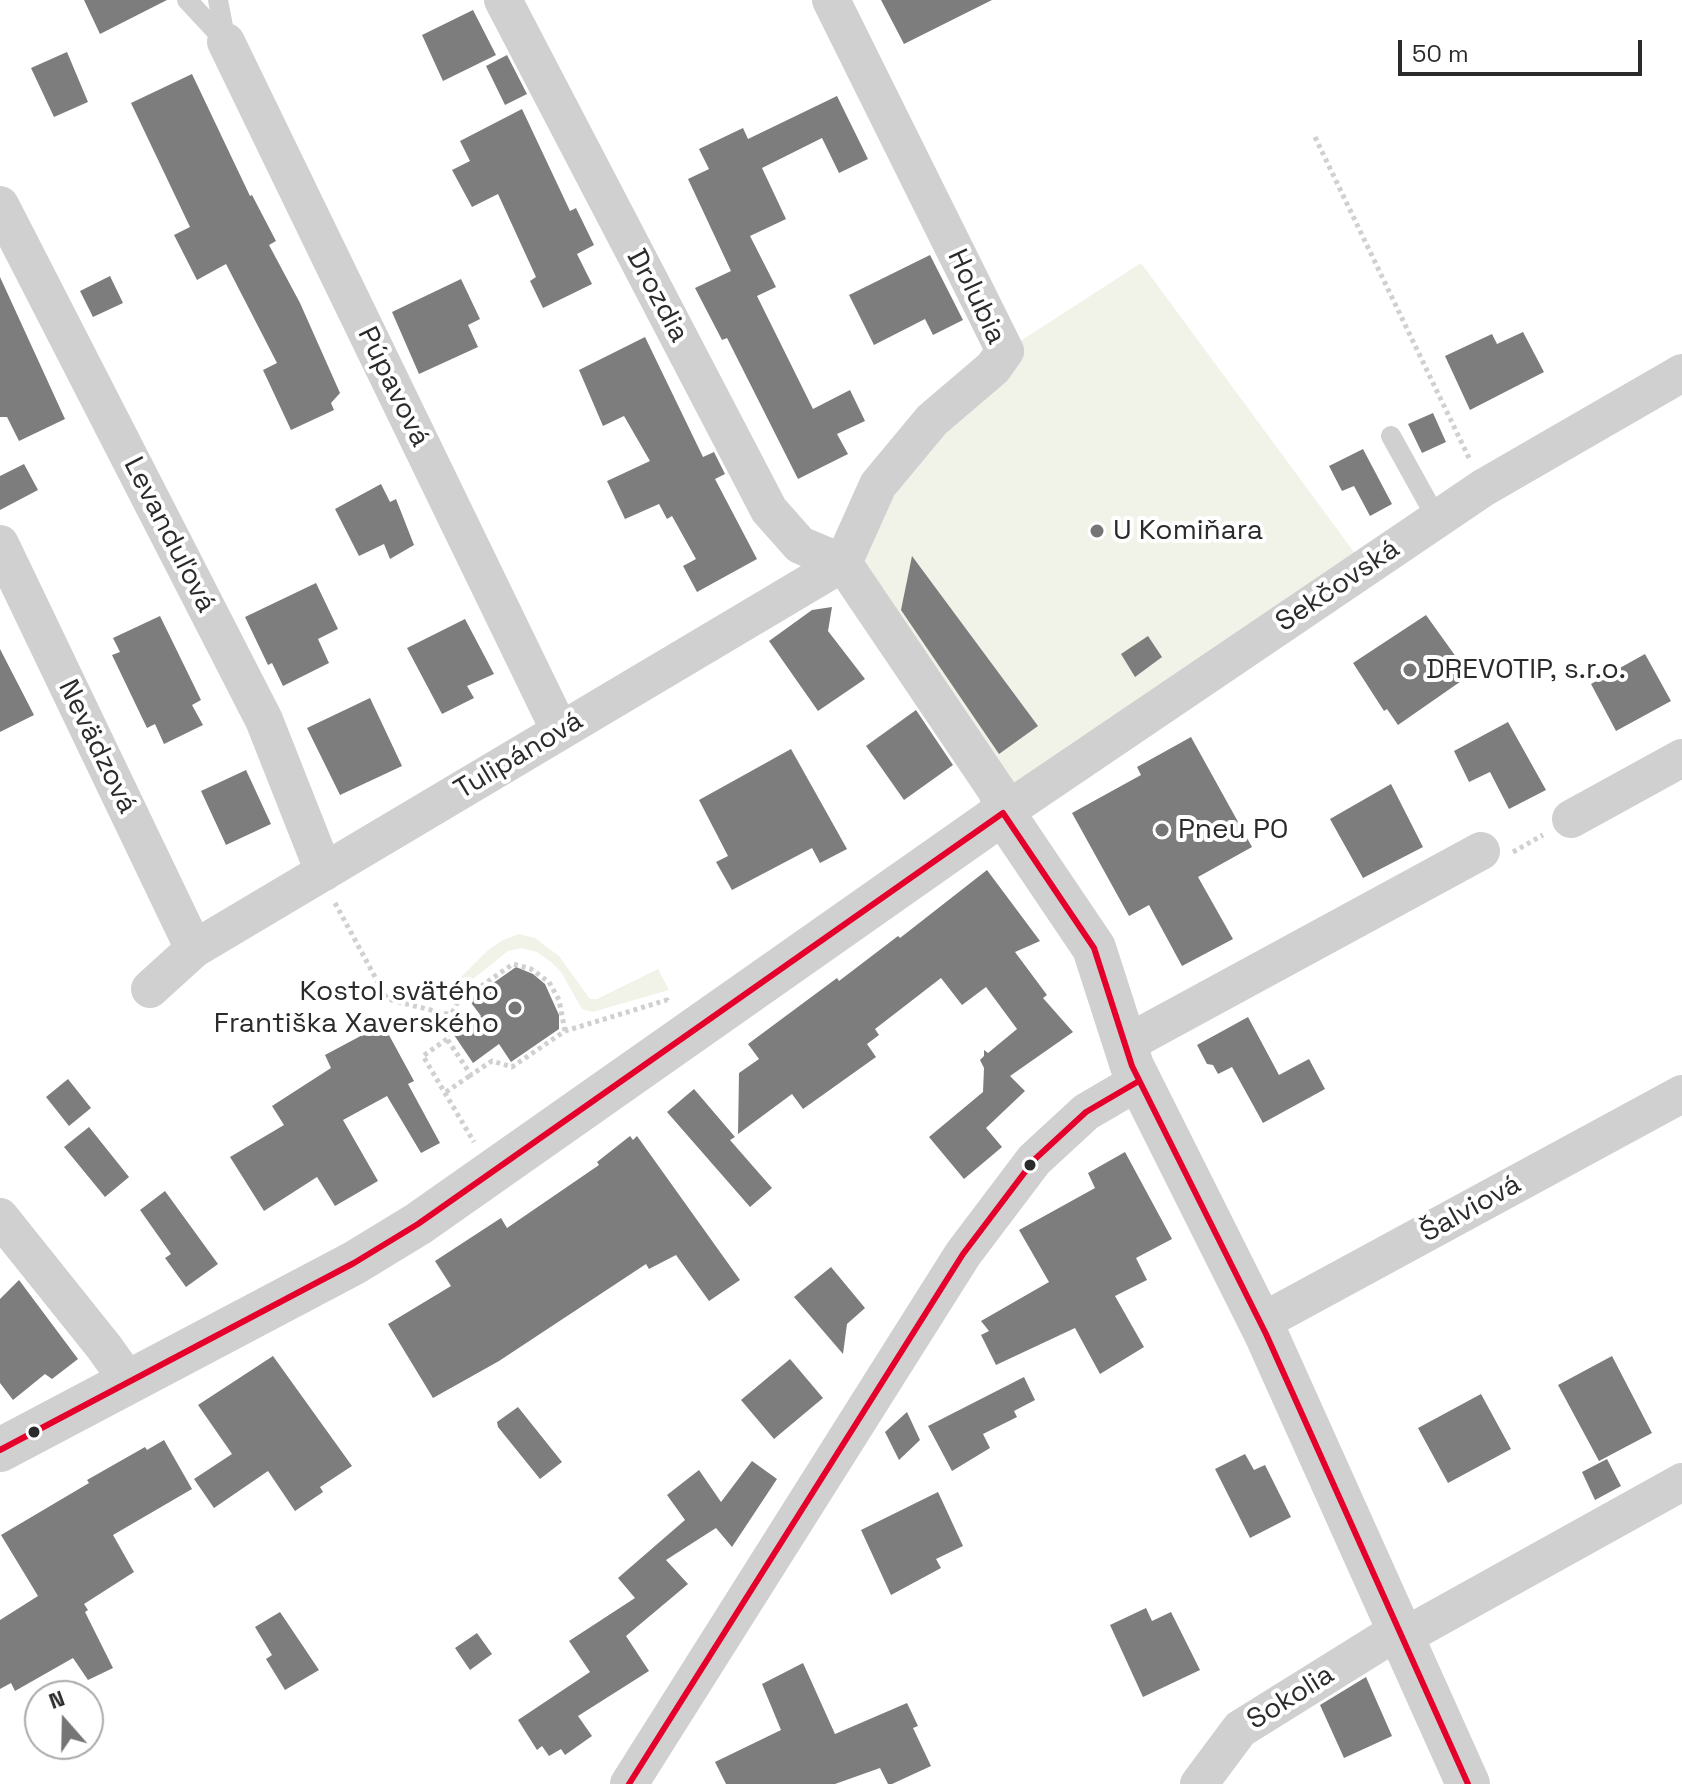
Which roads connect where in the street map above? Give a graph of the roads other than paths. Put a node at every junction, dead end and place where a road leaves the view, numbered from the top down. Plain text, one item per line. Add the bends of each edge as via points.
1 (187, 0) edge
2 (218, 0) edge
3 (503, 0) edge
4 (831, 0) edge
5 (226, 42) junction
6 (0, 205) edge
7 (1682, 373) edge
8 (1391, 436) dead end
9 (1437, 519) junction
10 (0, 544) edge
11 (843, 563) junction
12 (560, 731) junction
13 (1682, 758) edge
14 (1003, 813) junction
15 (1571, 819) dead end
16 (1481, 851) dead end
17 (322, 873) junction
18 (194, 949) junction
19 (150, 989) dead end
20 (1131, 1063) junction
21 (1682, 1094) edge
22 (0, 1217) edge
23 (1260, 1323) junction
24 (129, 1382) junction
25 (0, 1450) edge
26 (1682, 1482) edge
27 (1401, 1634) junction
28 (629, 1784) edge
29 (1199, 1784) edge
30 (1468, 1784) edge

1 - 5 lane
2 - 5 lane
3 - 11 street, Drozdia via 769,510 800,545
4 - 11 street, Holubia via 1005,351 932,420 878,485
5 - 12 street, Púpavová
6 - 17 street, Levanduľová via 264,720
7 - 9 street, Sekčovská
8 - 9 lane
9 - 14 street, Sekčovská
10 - 18 street, Nevädzová
11 - 12 street, Tulipánová
11 - 14 street via 997,791
12 - 17 street, Tulipánová
13 - 15 street
14 - 20 street via 1094,948
14 - 24 street, Sekčovská via 418,1224
16 - 20 street
17 - 18 street, Tulipánová
18 - 19 street, Tulipánová
20 - 23 street
20 - 28 street via 1034,1160 963,1254
21 - 23 street, Šalviová
22 - 24 street
23 - 27 street
24 - 25 street, Sekčovská
26 - 27 street
27 - 29 street, Sokolia via 1240,1729
27 - 30 street

